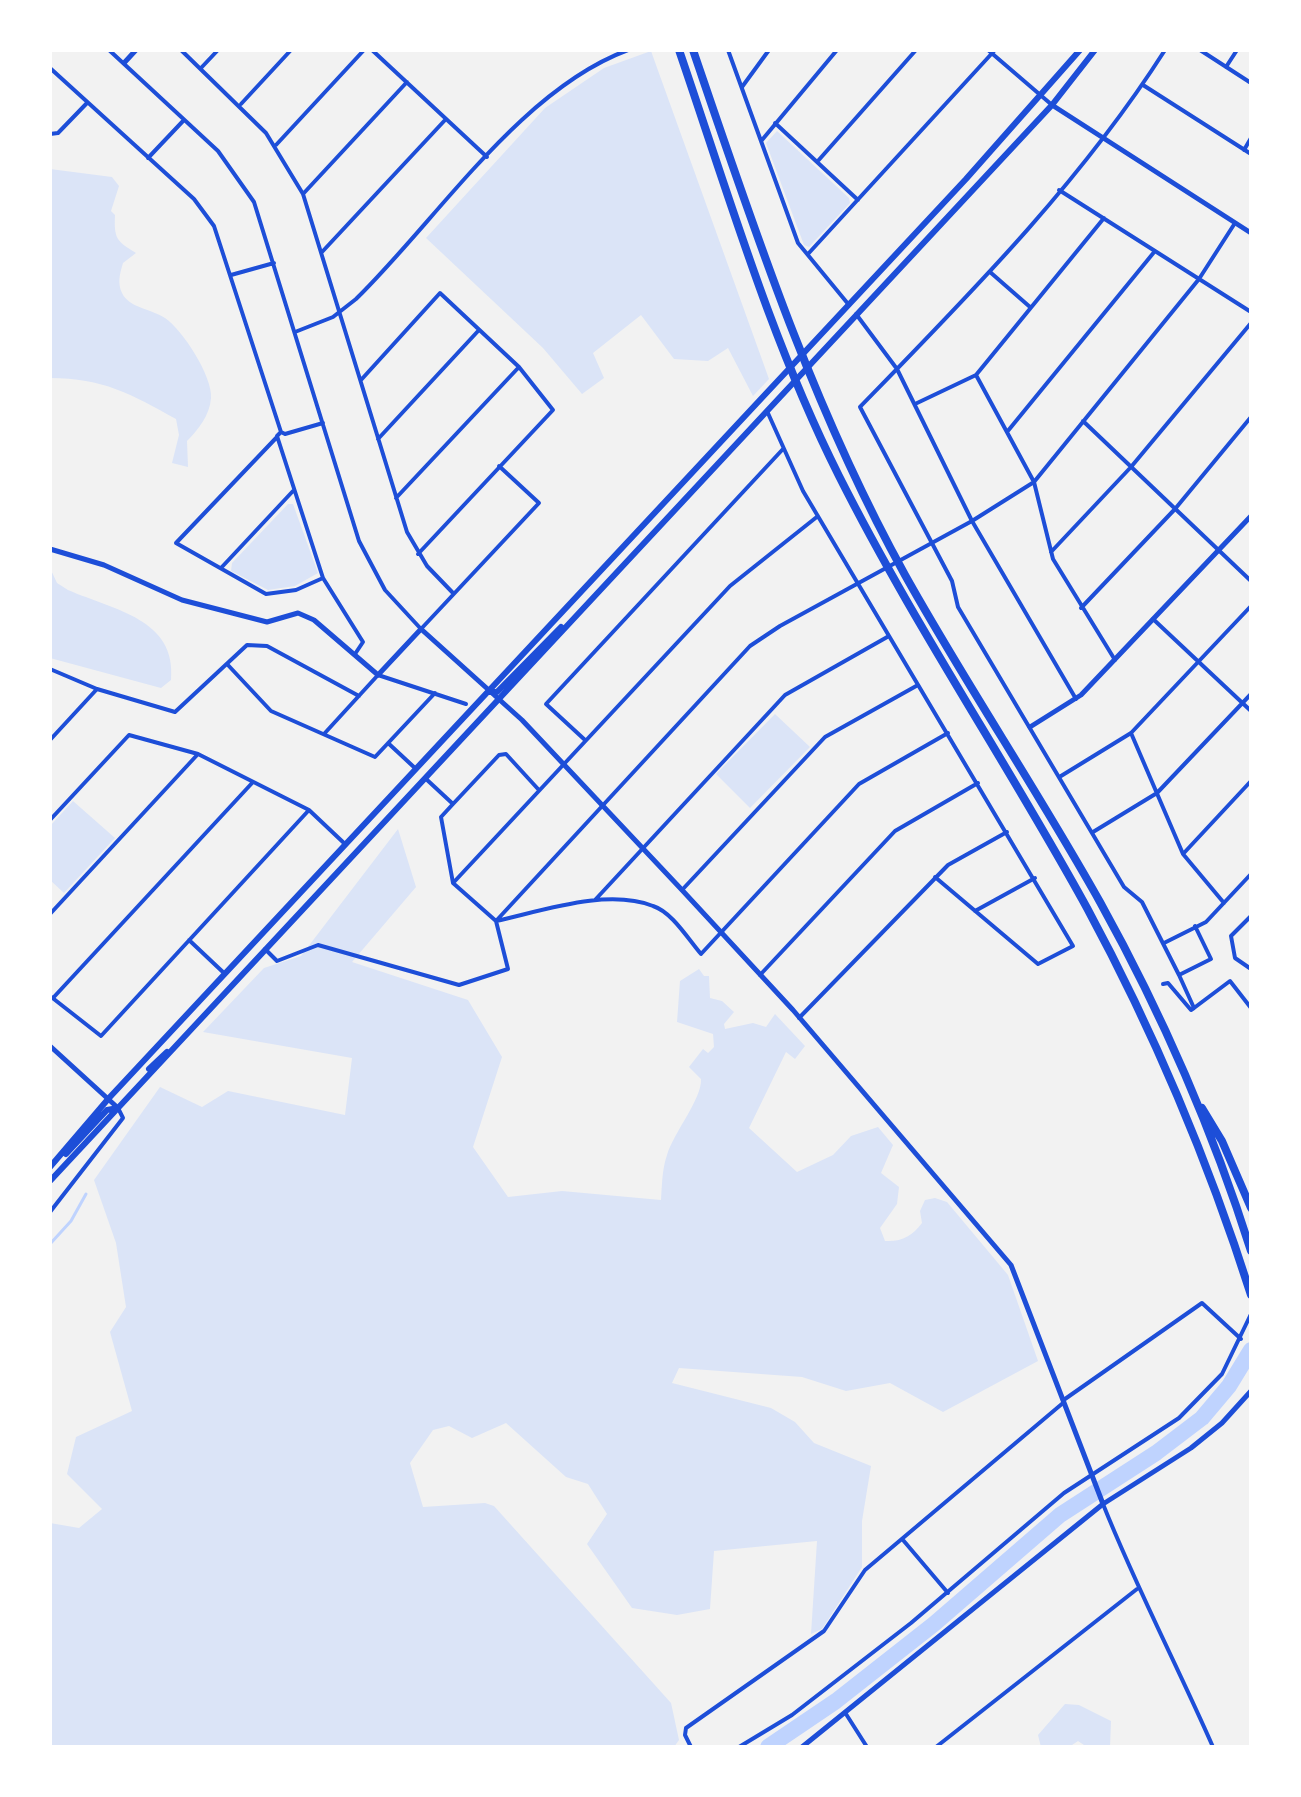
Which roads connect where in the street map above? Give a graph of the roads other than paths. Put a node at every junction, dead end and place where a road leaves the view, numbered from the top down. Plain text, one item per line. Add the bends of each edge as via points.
1 (109, 50) edge
2 (136, 50) edge
3 (181, 50) edge
4 (218, 50) edge
5 (291, 50) edge
6 (364, 50) edge
7 (372, 50) edge
8 (628, 50) edge
9 (679, 50) edge
10 (693, 50) edge
11 (728, 50) edge
12 (769, 50) edge
13 (837, 50) edge
14 (916, 50) edge
15 (1080, 50) edge
16 (1095, 50) edge
17 (1165, 50) edge
18 (1200, 50) edge
19 (1237, 50) edge
20 (992, 51) edge
21 (124, 63) junction
22 (1226, 67) junction
23 (50, 68) edge
24 (201, 68) junction
25 (407, 82) junction
26 (1251, 83) edge
27 (1143, 85) junction
28 (742, 87) junction
29 (1041, 98) junction
30 (87, 103) junction
31 (240, 105) junction
32 (1052, 105) junction
33 (446, 119) junction
34 (184, 120) junction
35 (775, 123) junction
36 (50, 134) edge
37 (1103, 138) junction
38 (1251, 138) edge
39 (761, 142) junction
40 (276, 145) junction
41 (1244, 150) junction
42 (1251, 154) edge
43 (488, 157) junction
44 (148, 158) junction
45 (817, 162) junction
46 (1059, 190) junction
47 (303, 194) junction
48 (858, 200) junction
49 (1104, 218) junction
50 (1235, 223) junction
51 (1251, 233) edge
52 (1155, 251) junction
53 (322, 253) junction
54 (808, 254) junction
55 (274, 263) junction
56 (990, 272) junction
57 (231, 275) junction
58 (1199, 279) junction
59 (849, 305) junction
60 (1030, 307) junction
61 (340, 312) junction
62 (1251, 312) edge
63 (856, 314) junction
64 (1251, 323) edge
65 (479, 330) junction
66 (295, 332) junction
67 (519, 367) junction
68 (897, 369) junction
69 (976, 375) junction
70 (361, 380) junction
71 (915, 404) junction
72 (767, 409) junction
73 (1251, 417) edge
74 (1083, 421) junction
75 (323, 423) junction
76 (1007, 432) junction
77 (279, 434) junction
78 (378, 439) junction
79 (784, 448) junction
80 (499, 466) junction
81 (1131, 467) junction
82 (1034, 482) junction
83 (293, 491) junction
84 (396, 498) junction
85 (1175, 509) junction
86 (818, 516) junction
87 (1251, 516) edge
88 (972, 521) junction
89 (932, 543) junction
90 (50, 549) edge
91 (1219, 550) junction
92 (1051, 552) junction
93 (418, 554) junction
94 (221, 568) junction
95 (323, 578) junction
96 (1251, 581) edge
97 (859, 583) junction
98 (454, 594) junction
99 (1251, 606) edge
100 (1081, 608) junction
101 (1153, 619) junction
102 (568, 623) junction
103 (421, 629) junction
104 (889, 636) junction
105 (355, 654) junction
106 (1115, 660) junction
107 (1199, 662) junction
108 (227, 664) junction
109 (50, 669) edge
110 (378, 675) junction
111 (918, 685) junction
112 (97, 689) junction
113 (490, 692) junction
114 (435, 693) junction
115 (1251, 694) edge
116 (359, 696) junction
117 (1076, 699) junction
118 (499, 700) junction
119 (1243, 703) junction
120 (466, 704) dead end
121 (1251, 711) edge
122 (1030, 727) junction
123 (948, 733) junction
124 (1131, 733) junction
125 (324, 734) junction
126 (50, 740) edge
127 (585, 740) junction
128 (388, 743) junction
129 (198, 754) junction
130 (563, 763) junction
131 (417, 770) junction
132 (1061, 776) junction
133 (425, 778) junction
134 (1251, 781) edge
135 (253, 782) junction
136 (978, 783) junction
137 (539, 790) junction
138 (1157, 793) junction
139 (453, 804) junction
140 (602, 805) junction
141 (309, 810) junction
142 (50, 820) edge
143 (1008, 832) junction
144 (1093, 832) junction
145 (347, 846) junction
146 (642, 848) junction
147 (1183, 854) junction
148 (1251, 874) edge
149 (935, 877) junction
150 (1035, 878) junction
151 (453, 883) junction
152 (682, 890) junction
153 (595, 900) junction
154 (1224, 903) junction
155 (975, 911) junction
156 (50, 914) edge
157 (1251, 916) edge
158 (496, 921) junction
159 (1195, 926) junction
160 (720, 932) junction
161 (189, 940) junction
162 (1164, 943) junction
163 (265, 949) junction
164 (1251, 969) edge
165 (760, 975) junction
166 (1179, 975) junction
167 (227, 976) junction
168 (1163, 984) dead end
169 (52, 997) edge
170 (1194, 1008) junction
171 (1251, 1008) edge
172 (799, 1018) junction
173 (50, 1046) edge
174 (174, 1049) junction
175 (1190, 1089) junction
176 (109, 1098) junction
177 (118, 1108) junction
178 (50, 1169) edge
179 (50, 1181) edge
180 (1251, 1208) edge
181 (50, 1212) edge
182 (1250, 1248) edge
183 (1251, 1295) edge
184 (1251, 1314) edge
185 (1241, 1339) junction
186 (1251, 1391) edge
187 (1065, 1400) junction
188 (1093, 1476) junction
189 (1103, 1502) junction
190 (902, 1540) junction
191 (1137, 1589) junction
192 (948, 1593) junction
193 (846, 1714) junction
194 (691, 1747) edge
195 (739, 1747) edge
196 (802, 1747) edge
197 (867, 1747) edge
198 (936, 1747) edge
199 (1213, 1747) edge

1 - 21 street
2 - 21 street
3 - 24 street
4 - 24 street
5 - 31 street
6 - 40 street
7 - 25 street
8 - 43 street via 553,92
9 - 183 highway via 771,315 838,473 894,581 1046,836 1136,1002 1204,1156
10 - 175 highway via 782,308 849,467 905,575 1100,902
11 - 28 street
12 - 28 street
13 - 35 street
14 - 45 street
15 - 29 main road
16 - 32 main road
17 - 27 street
18 - 22 street
19 - 22 street
20 - 29 street
20 - 48 street
21 - 34 street
22 - 26 street
23 - 30 street
24 - 31 street
25 - 33 street
25 - 47 street
27 - 37 street
27 - 41 street
28 - 39 street
29 - 32 street
29 - 59 main road
30 - 36 street via 58,133
30 - 44 street
31 - 40 street
32 - 37 street
32 - 63 main road
33 - 43 street
33 - 53 street
34 - 44 street
34 - 55 street via 232,167 249,192
35 - 39 street
35 - 45 street
37 - 46 street
37 - 50 street
38 - 41 street
39 - 54 street via 798,243
40 - 47 street
41 - 42 street
43 - 61 street
44 - 57 street via 206,213
45 - 48 street
46 - 49 street
46 - 56 street
47 - 53 street
48 - 54 street
49 - 52 street
49 - 60 street
50 - 51 street
50 - 58 street
52 - 58 street
52 - 76 street
53 - 61 street
54 - 59 street
55 - 57 street
55 - 66 street
56 - 60 street
56 - 68 street
57 - 77 street
58 - 62 street
58 - 74 street
59 - 113 main road
60 - 69 street
61 - 66 street
61 - 70 street
63 - 68 street
63 - 72 main road
64 - 81 street
65 - 67 street
65 - 70 street via 440,293
65 - 78 street
66 - 75 street
67 - 80 street via 553,410
67 - 84 street
68 - 71 street
68 - 89 street via 860,407
69 - 71 street
69 - 76 street
70 - 78 street
71 - 88 street
72 - 79 street
72 - 102 main road
73 - 85 street
74 - 81 street
74 - 82 street
75 - 77 street
75 - 103 street via 365,556 392,600
76 - 82 street
77 - 83 street
77 - 94 street via 176,543
78 - 84 street
79 - 86 street
79 - 127 street via 546,704
80 - 93 street
80 - 98 street via 539,503
81 - 85 street
81 - 92 street
82 - 88 street
82 - 92 street
83 - 94 street
83 - 95 street
84 - 93 street
85 - 91 street
85 - 100 street
86 - 97 street
86 - 127 street via 730,586
87 - 91 street
88 - 89 street
88 - 117 street
89 - 97 street
89 - 122 street via 952,581 958,607
90 - 105 street via 104,565 182,600 267,622 298,613
91 - 96 street
91 - 101 street
92 - 100 street
93 - 98 street
94 - 95 street via 266,594 296,590
95 - 105 street via 363,642
97 - 104 street
97 - 140 street via 750,646
98 - 103 street
99 - 107 street
100 - 106 street
101 - 106 street
101 - 107 street
102 - 113 main road via 499,690
102 - 118 main road
103 - 110 street
103 - 113 street
104 - 111 street
104 - 146 street via 785,695
105 - 110 street
106 - 117 street
107 - 119 street
107 - 124 street
108 - 112 street via 175,712
108 - 116 street via 247,645 267,646
108 - 125 street via 271,711
109 - 112 street
110 - 114 street
110 - 116 street
111 - 123 street
111 - 152 street via 825,737
112 - 126 street
113 - 118 street
113 - 131 main road
114 - 120 street
114 - 128 street
115 - 119 street
116 - 125 street
117 - 122 street
118 - 130 street
118 - 131 main road via 486,701
118 - 133 main road
119 - 121 street
119 - 138 street
122 - 132 street
123 - 136 street
123 - 160 street via 859,784
124 - 132 street
124 - 138 street
125 - 128 street via 375,757
127 - 130 street
128 - 131 street
129 - 135 street
129 - 142 street via 129,735
129 - 156 street
130 - 137 street
130 - 140 street
131 - 145 main road
132 - 144 street
133 - 139 street
133 - 163 main road
134 - 147 street
135 - 141 street
135 - 169 street
136 - 143 street
136 - 165 street via 895,831
137 - 139 street via 506,754 499,755
137 - 151 street
138 - 144 street
138 - 147 street
139 - 151 street via 441,817
140 - 146 street
140 - 158 street
141 - 145 street
141 - 161 street
143 - 149 street
143 - 150 street
144 - 162 street
145 - 167 main road
146 - 152 street
146 - 153 street
147 - 154 street
148 - 154 street
149 - 155 street
149 - 172 street
150 - 155 street
150 - 155 street via 1073,946 1038,964
151 - 158 street
152 - 160 street
153 - 158 street
153 - 160 street via 657,907 701,954
154 - 159 street
157 - 164 street via 1231,936 1235,958
158 - 163 street via 508,969 459,985 318,945 277,961
159 - 162 street
159 - 166 street via 1211,959
160 - 165 street
161 - 167 street
161 - 169 street via 101,1036
162 - 166 street
163 - 174 main road
165 - 172 street
166 - 170 street
167 - 176 main road
168 - 170 street
170 - 171 street via 1230,981
172 - 187 street via 1017,1274
173 - 176 street
174 - 176 main road via 162,1054 121,1100
174 - 177 main road
175 - 180 highway via 1222,1141
175 - 182 highway
176 - 177 street
176 - 178 main road
177 - 178 main road via 107,1110
177 - 179 main road
177 - 181 street via 123,1118
184 - 185 street
185 - 187 street via 1202,1303
185 - 188 street via 1222,1374 1179,1418
186 - 189 street via 1191,1448
187 - 188 street
187 - 190 street
188 - 189 street
188 - 192 street via 1038,1513
189 - 191 street
189 - 193 street
190 - 192 street
190 - 194 street via 855,1580 824,1631 686,1728
191 - 198 street
191 - 199 street
192 - 195 street via 792,1715
193 - 196 street
193 - 197 street

